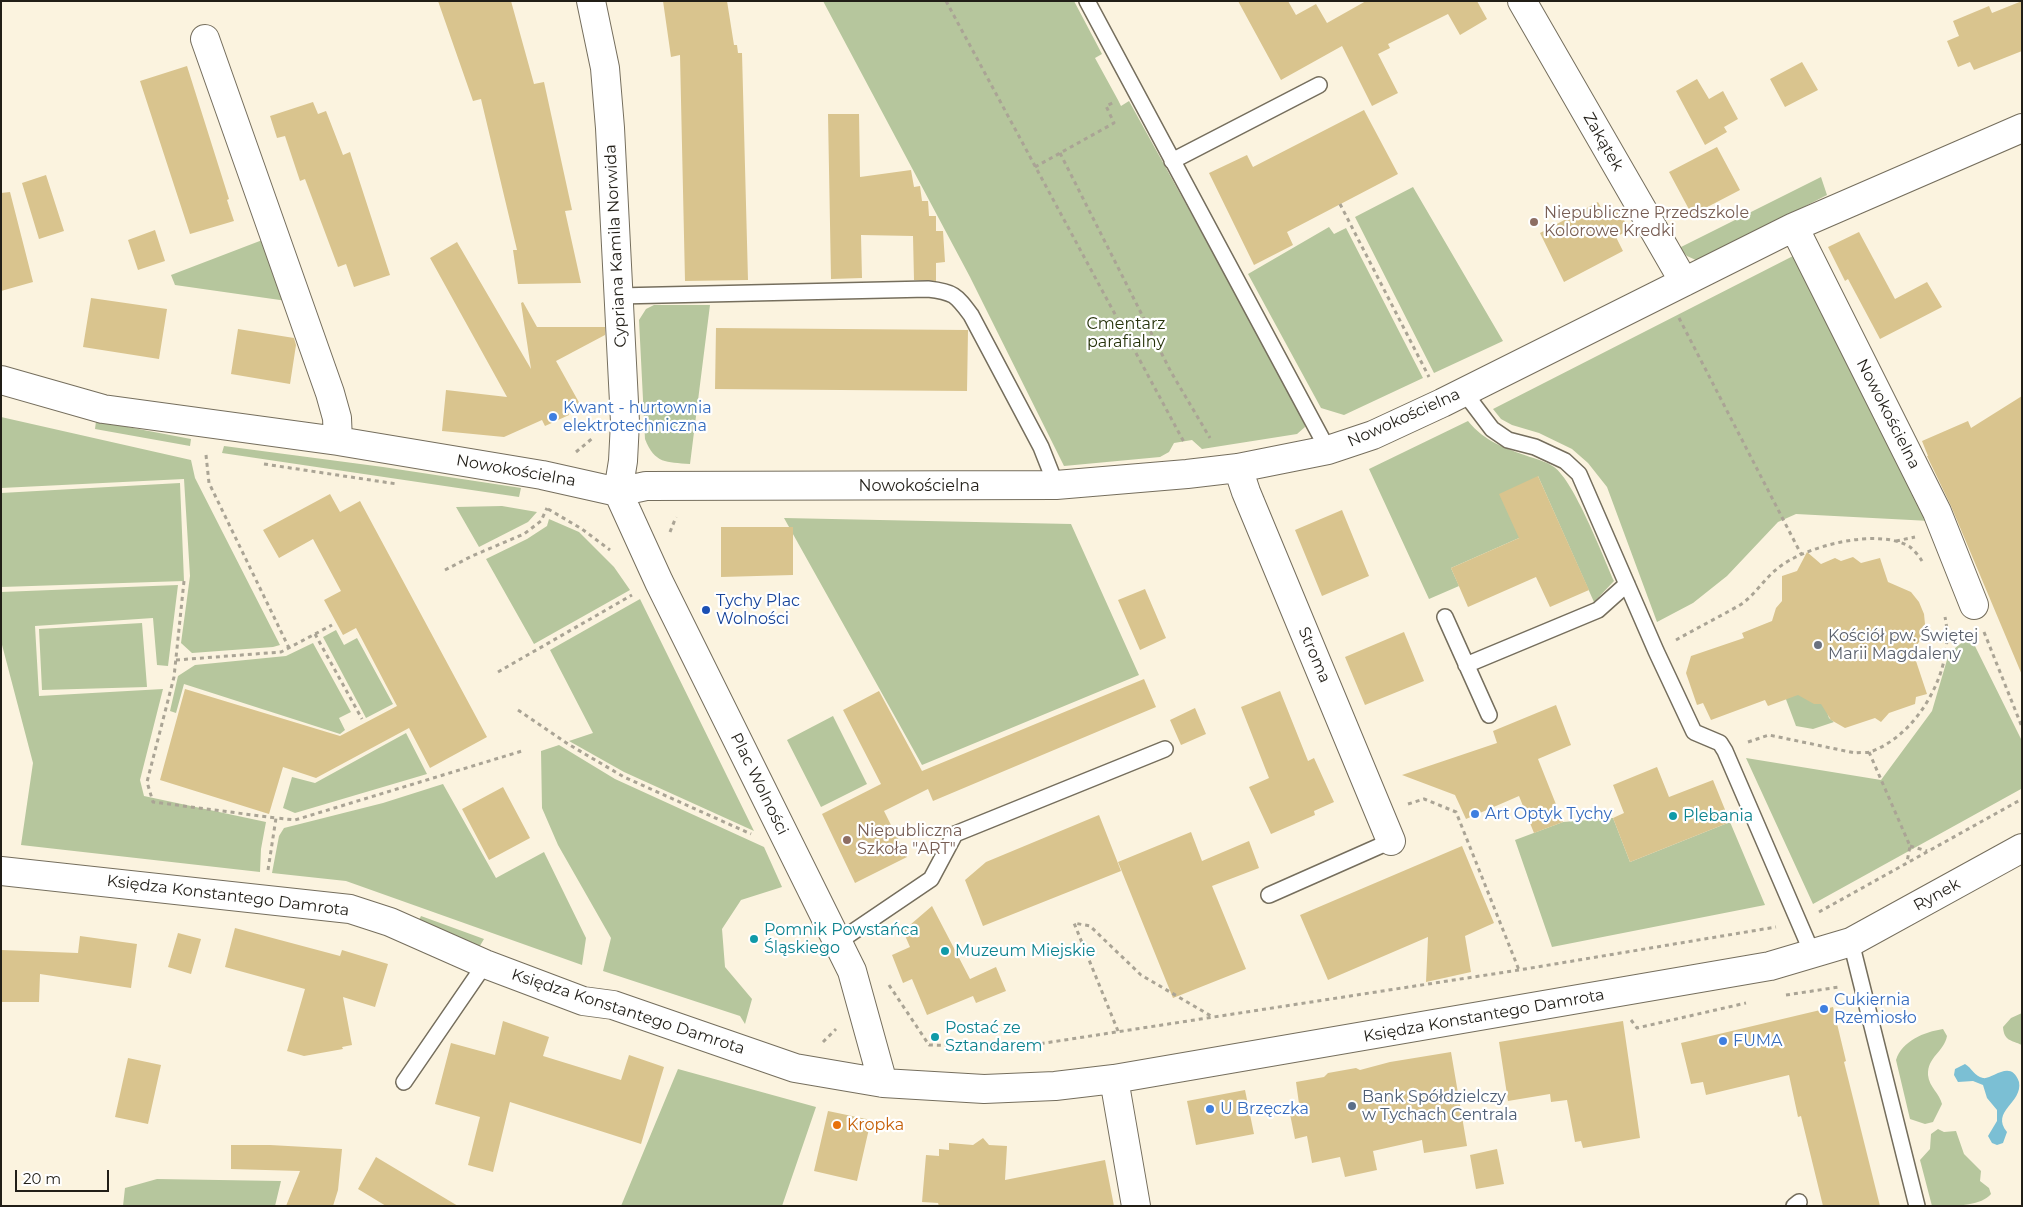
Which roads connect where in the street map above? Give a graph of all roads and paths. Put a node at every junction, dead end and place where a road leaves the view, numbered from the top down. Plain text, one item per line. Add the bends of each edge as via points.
1 (591, 1) edge
2 (946, 1) edge
3 (1087, 1) edge
4 (1522, 1) edge
5 (205, 39) dead end
6 (1318, 85) dead end
7 (1118, 100) dead end
8 (2022, 128) edge
9 (1060, 153) junction
10 (1172, 162) junction
11 (1035, 167) junction
12 (1340, 204) dead end
13 (1794, 227) junction
14 (1675, 286) junction
15 (618, 296) junction
16 (1, 380) edge
17 (1453, 397) junction
18 (1210, 438) dead end
19 (338, 441) junction
20 (1328, 450) junction
21 (206, 455) dead end
22 (1238, 468) junction
23 (1187, 474) junction
24 (1056, 485) junction
25 (618, 492) junction
26 (547, 508) dead end
27 (1801, 554) junction
28 (1925, 565) dead end
29 (445, 570) dead end
30 (184, 580) dead end
31 (1627, 584) junction
32 (632, 595) dead end
33 (1974, 606) joint
34 (1944, 613) dead end
35 (1445, 617) dead end
36 (332, 625) dead end
37 (315, 634) junction
38 (289, 648) junction
39 (1656, 651) junction
40 (176, 660) junction
41 (1466, 665) junction
42 (498, 672) dead end
43 (518, 710) dead end
44 (1489, 716) dead end
45 (362, 718) dead end
46 (2022, 727) edge
47 (1744, 743) dead end
48 (1165, 750) dead end
49 (522, 751) dead end
50 (1869, 752) junction
51 (2022, 799) edge
52 (1380, 814) junction
53 (276, 818) junction
54 (760, 838) dead end
55 (1391, 841) joint
56 (1910, 846) junction
57 (2022, 848) edge
58 (1927, 851) junction
59 (1906, 863) junction
60 (1, 872) edge
61 (1269, 895) dead end
62 (264, 899) junction
63 (1799, 923) junction
64 (838, 942) junction
65 (1852, 942) junction
66 (1812, 954) junction
67 (485, 964) junction
68 (1519, 970) junction
69 (888, 983) dead end
70 (1840, 987) dead end
71 (1777, 996) dead end
72 (1749, 1002) dead end
73 (1626, 1013) dead end
74 (1212, 1017) junction
75 (1118, 1031) junction
76 (1114, 1078) junction
77 (404, 1082) dead end
78 (883, 1083) junction
79 (1136, 1206) edge
80 (1917, 1206) edge

1 - 15 street, Cypriana Kamila Norwida via 605,68
2 - 11 path
3 - 10 lane
4 - 14 street, Zakątek
5 - 19 street via 330,393 337,418
6 - 10 lane
7 - 9 path via 1106,106 1114,123
8 - 13 street, Nowokościelna
9 - 11 path
9 - 18 path via 1171,372
10 - 20 lane
11 - 23 path via 1185,441
12 - 17 path
13 - 14 street, Nowokościelna
13 - 33 street, Nowokościelna via 1938,512
14 - 17 street, Nowokościelna
14 - 27 path via 1684,331
15 - 24 lane via 948,291 972,315 1041,447
15 - 25 street, Cypriana Kamila Norwida via 625,422 624,461
16 - 19 street, Nowokościelna via 103,409
17 - 20 street, Nowokościelna via 1372,435
17 - 31 lane via 1508,440 1535,447 1565,461 1579,474
19 - 25 street, Nowokościelna via 542,475
20 - 22 street, Nowokościelna
21 - 38 path via 209,483
22 - 23 street, Nowokościelna
22 - 52 street, Stroma
23 - 24 street, Nowokościelna
24 - 25 street, Nowokościelna via 646,486
25 - 64 street, Plac Wolności via 659,582
26 - 29 path via 541,521 524,534
27 - 28 path via 1861,539 1885,539 1910,547
27 - 39 path via 1778,568 1740,604
30 - 40 path
31 - 39 lane
31 - 41 lane via 1598,610
32 - 42 path
33 - 46 path
34 - 50 path via 1947,649 1932,696 1916,718 1893,739
35 - 41 lane
36 - 37 path
37 - 38 path
37 - 45 path
38 - 40 path via 281,652
39 - 63 lane via 1694,732 1720,743 1725,751
40 - 53 path via 147,782 153,802
41 - 44 lane
43 - 54 path via 624,778
47 - 50 path via 1770,735 1855,753
48 - 64 lane via 955,834 931,879
49 - 53 path via 294,820
50 - 56 path
51 - 58 path
52 - 55 street, Stroma
52 - 68 path via 1424,799 1456,812
53 - 62 path
55 - 61 lane
56 - 58 path
56 - 59 path
57 - 65 street, Rynek
58 - 59 path
59 - 63 path
60 - 62 street, Księdza Konstantego Damrota
62 - 67 street, Księdza Konstantego Damrota via 350,908
63 - 66 lane
63 - 68 path
64 - 78 street, Plac Wolności via 852,971
65 - 66 street, Księdza Konstantego Damrota
65 - 80 lane
66 - 76 street, Księdza Konstantego Damrota via 1770,966
67 - 77 lane
67 - 78 street, Księdza Konstantego Damrota via 583,1000 613,1005 795,1068
68 - 74 path
69 - 75 path via 929,1045 1019,1047
70 - 71 path
72 - 73 path via 1637,1028
74 - 75 path
74 - 75 path via 1141,975 1090,926 1074,923
76 - 78 street, Księdza Konstantego Damrota via 1055,1086 984,1089
76 - 79 street

